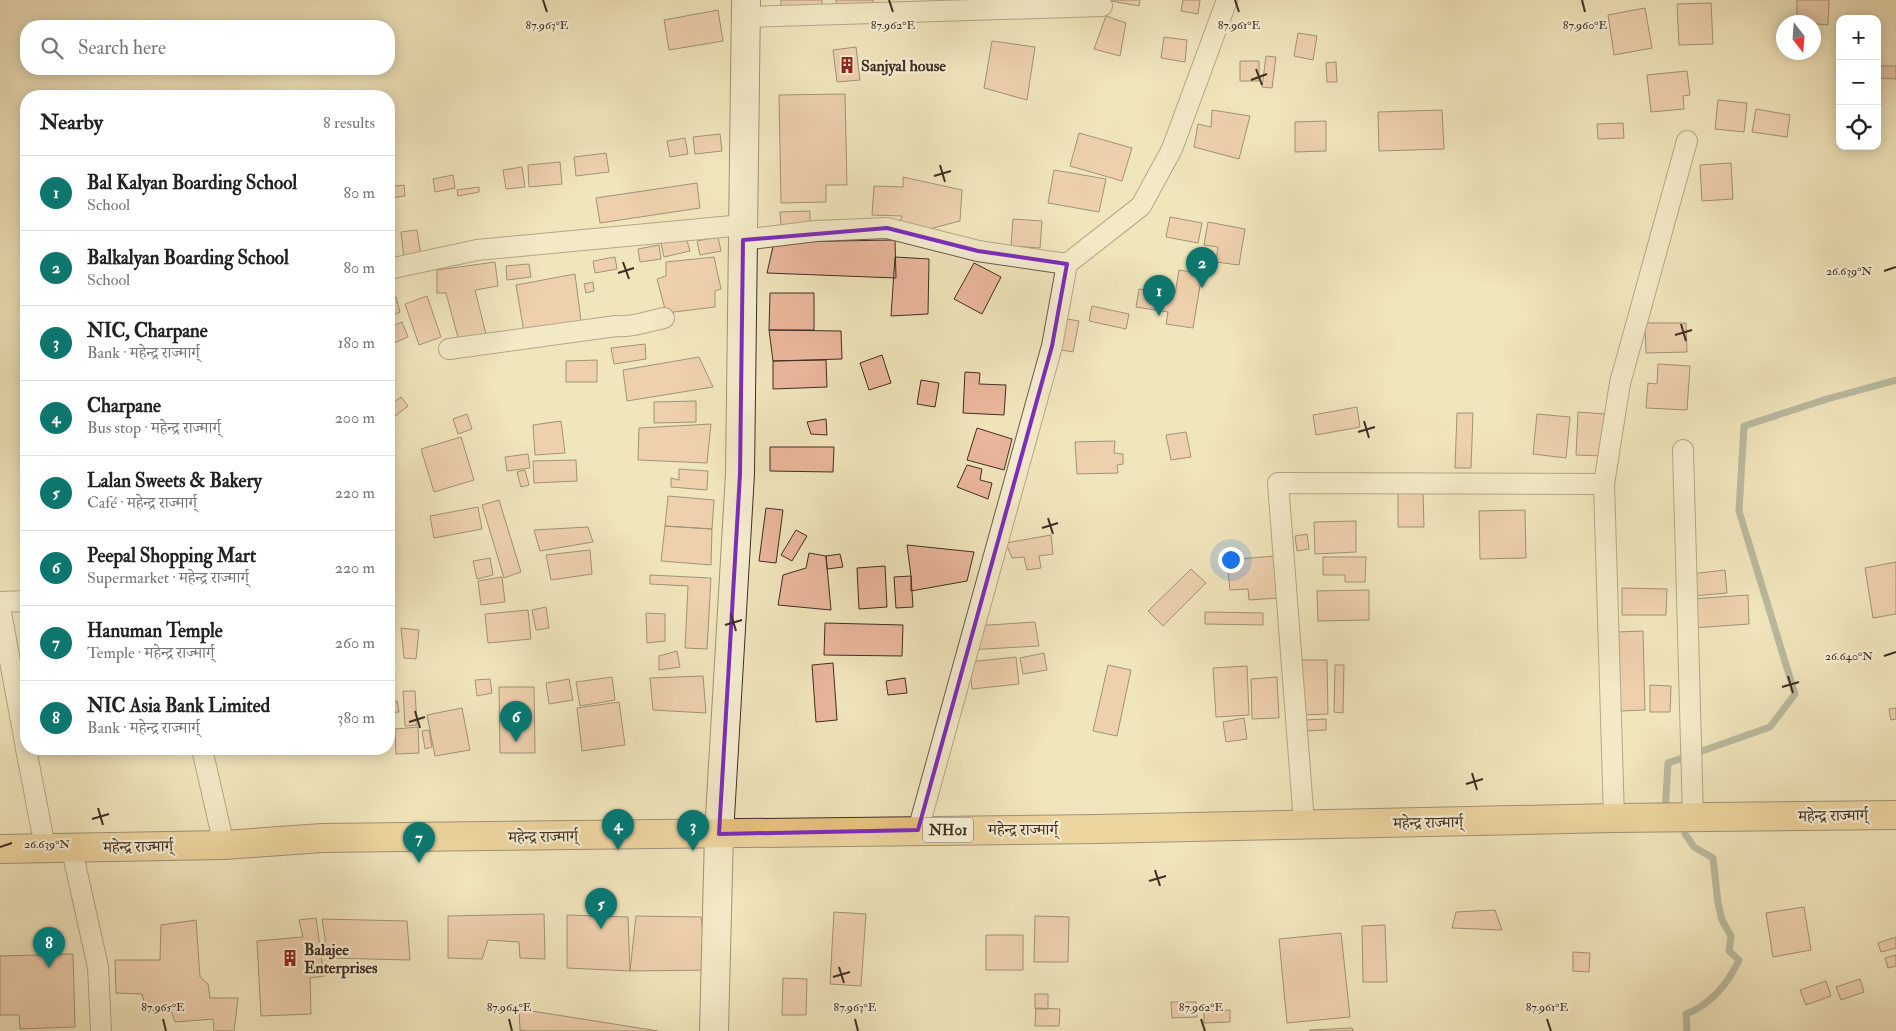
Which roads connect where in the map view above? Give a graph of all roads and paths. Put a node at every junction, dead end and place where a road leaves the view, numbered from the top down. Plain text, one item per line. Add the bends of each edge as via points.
1 (1227, 0) edge
2 (1102, 6) dead end
3 (746, 9) edge
4 (1687, 141) dead end
5 (743, 233) junction
6 (1067, 264) junction
7 (395, 268) edge
8 (664, 318) dead end
9 (450, 349) dead end
10 (1683, 450) dead end
11 (1604, 484) junction
12 (20, 601) edge
13 (0, 602) edge
14 (0, 607) edge
15 (20, 715) edge
16 (28, 755) edge
17 (203, 755) edge
18 (1896, 815) edge
19 (1693, 817) junction
20 (1614, 818) junction
21 (1304, 824) junction
22 (918, 830) junction
23 (718, 834) junction
24 (224, 845) junction
25 (58, 847) junction
26 (0, 848) edge
27 (101, 1031) edge
28 (714, 1031) edge

1 - 6 street via 1172,149 1141,206
2 - 3 street
3 - 5 street
4 - 11 street via 1620,383
5 - 6 street via 887,228 978,251
5 - 7 street via 477,250
5 - 23 street via 740,474
6 - 22 street via 1052,346
8 - 9 street via 626,328 616,326
10 - 19 street
11 - 20 street
11 - 21 street via 1278,483
12 - 13 street
14 - 15 street
16 - 25 street
17 - 24 street
18 - 19 highway, महेन्द्र राज्मार्ग् / NH01
19 - 20 highway, महेन्द्र राज्मार्ग् / NH01
20 - 21 highway, महेन्द्र राज्मार्ग् / NH01
21 - 22 highway, महेन्द्र राज्मार्ग् / NH01
22 - 23 highway, महेन्द्र राज्मार्ग् / NH01
23 - 24 highway, महेन्द्र राज्मार्ग् / NH01 via 322,838
23 - 28 street
24 - 25 highway, महेन्द्र राज्मार्ग् / NH01
25 - 26 highway, महेन्द्र राज्मार्ग् / NH01
25 - 27 street via 98,966

